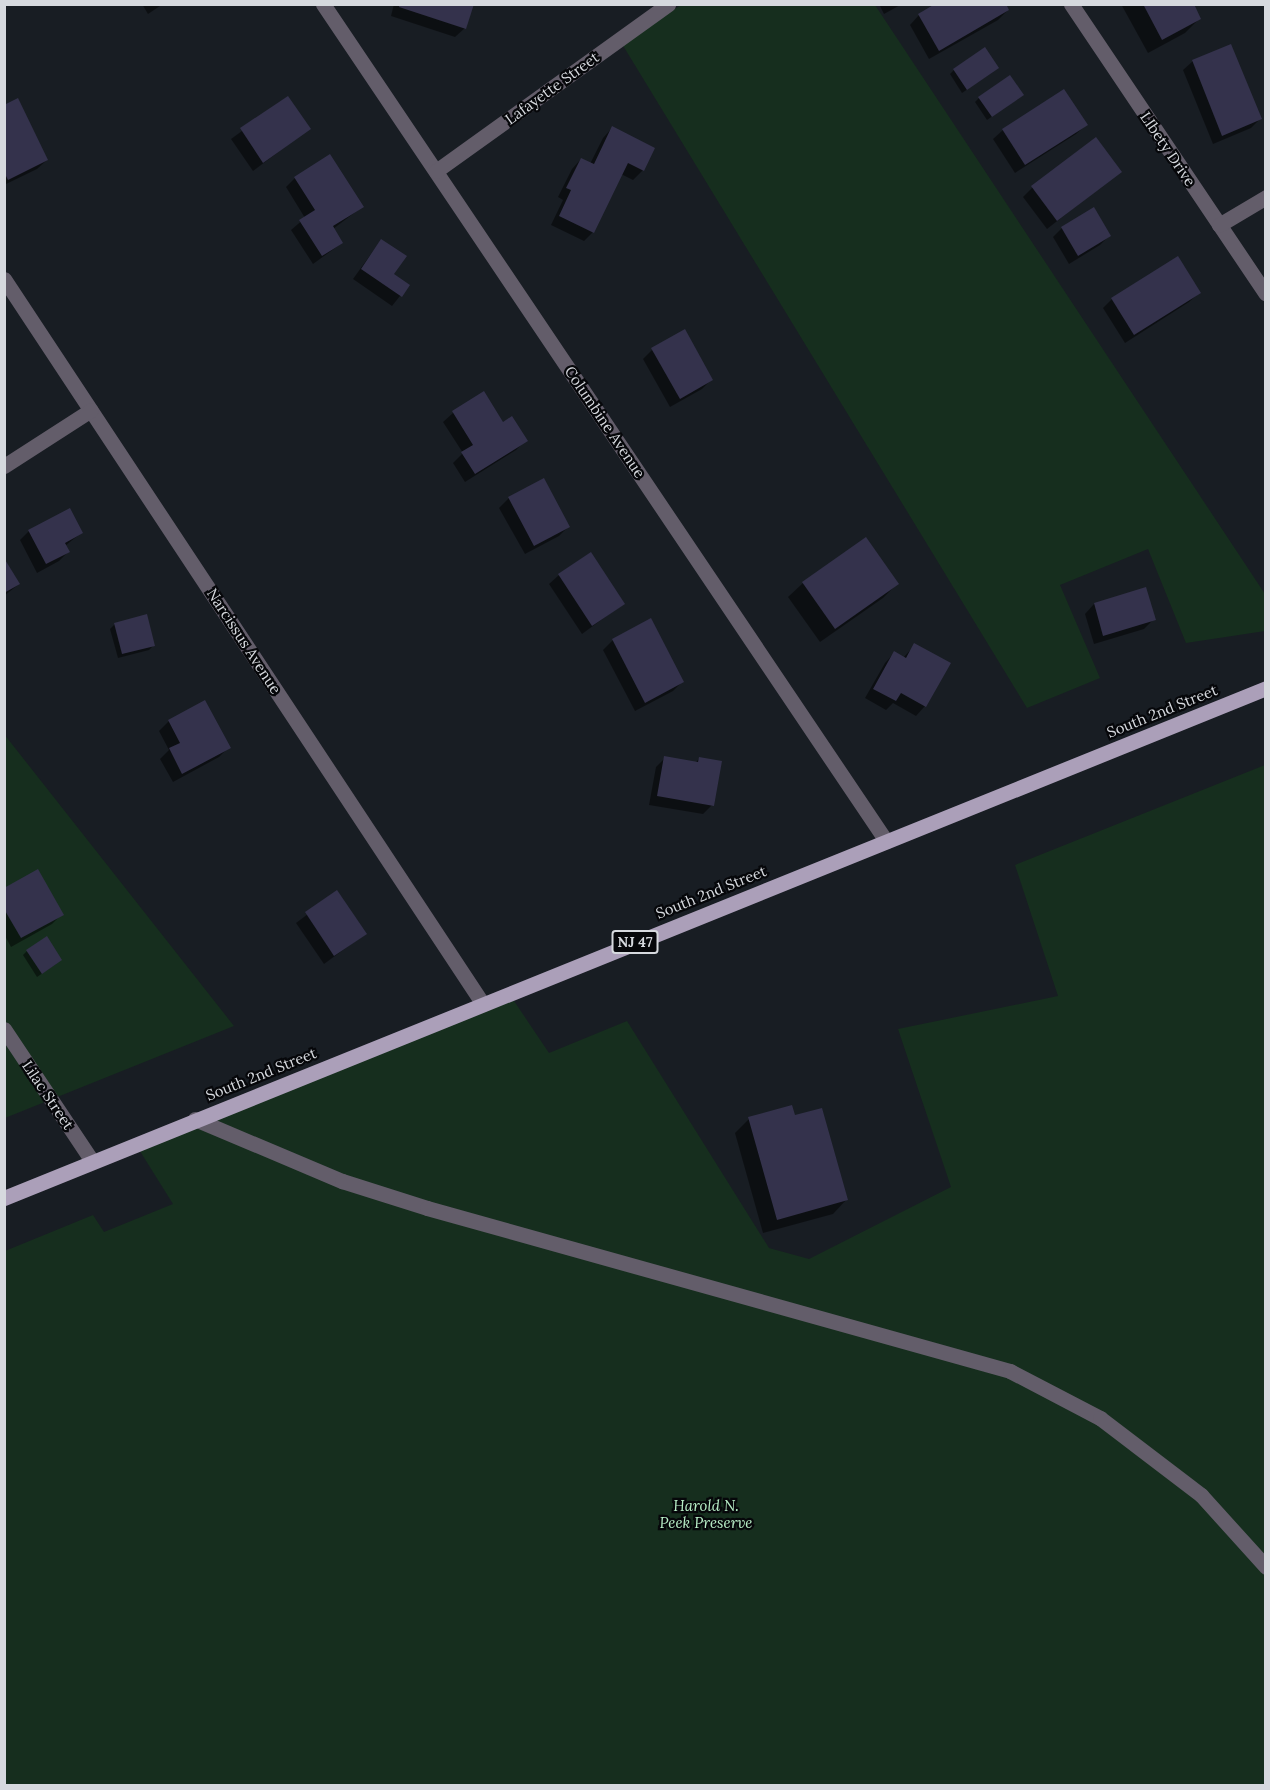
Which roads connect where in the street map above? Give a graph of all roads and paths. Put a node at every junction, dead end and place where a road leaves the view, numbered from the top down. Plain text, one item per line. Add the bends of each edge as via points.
1 (323, 4) edge
2 (668, 4) edge
3 (1071, 4) edge
4 (436, 171) junction
5 (1266, 197) edge
6 (1219, 225) junction
7 (4, 279) edge
8 (1266, 294) edge
9 (91, 410) junction
10 (4, 466) edge
11 (1266, 688) edge
12 (886, 841) junction
13 (483, 1004) junction
14 (4, 1029) edge
15 (195, 1119) junction
16 (92, 1161) junction
17 (4, 1198) edge
18 (1266, 1567) edge

1 - 4 street, Columbine Avenue
2 - 4 street, Lafayette Street
3 - 6 street, LIbety Drive
4 - 12 street, Columbine Avenue
5 - 6 street
6 - 8 street, LIbety Drive
7 - 9 street, Narcissus Avenue
9 - 10 street
9 - 13 street, Narcissus Avenue
11 - 12 main road, South 2nd Street / NJ 47
12 - 13 main road, South 2nd Street / NJ 47
13 - 15 main road, South 2nd Street / NJ 47
14 - 16 street, Lilac Street
15 - 16 main road, South 2nd Street / NJ 47
15 - 18 street via 342,1181 427,1208 1010,1371 1100,1418 1192,1488
16 - 17 main road, South 2nd Street / NJ 47

